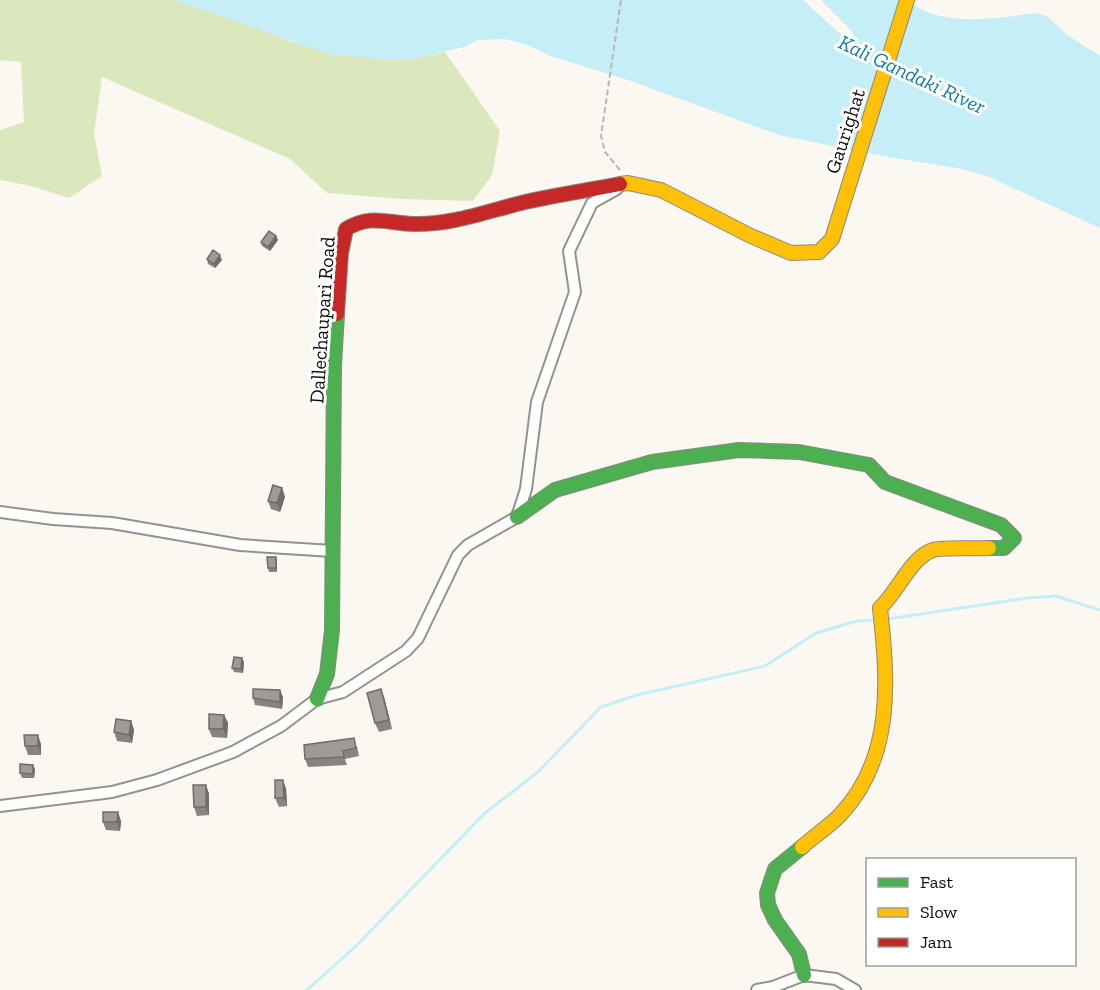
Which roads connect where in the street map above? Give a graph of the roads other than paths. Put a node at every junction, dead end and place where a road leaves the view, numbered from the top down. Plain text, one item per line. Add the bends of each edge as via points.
1 (907, 0) edge
2 (628, 183) junction
3 (0, 512) edge
4 (517, 517) junction
5 (332, 550) junction
6 (317, 699) junction
7 (0, 806) edge
8 (804, 975) junction
9 (758, 990) edge
10 (855, 990) edge

1 - 2 street, Gaurighat via 832,239 819,252 791,254 661,190
2 - 4 street via 592,203 569,251 575,292 537,402 526,489
2 - 5 street, Dallechaupari Road via 527,202 451,222 413,224 379,220 358,222 346,229 334,366
3 - 5 street via 112,523 240,545
4 - 6 street via 458,555 418,638 406,651 344,692
4 - 8 street via 555,490 652,462 739,450 799,452 869,465 885,482 1001,525 1014,538 1005,548 932,550 912,566 880,608 886,663 884,719 870,773 841,814 775,869 767,893 775,920 799,954
5 - 6 street, Dallechaupari Road via 332,630 327,674
6 - 7 street via 281,726 232,752 157,780 112,792
8 - 9 street
8 - 10 street via 836,979

